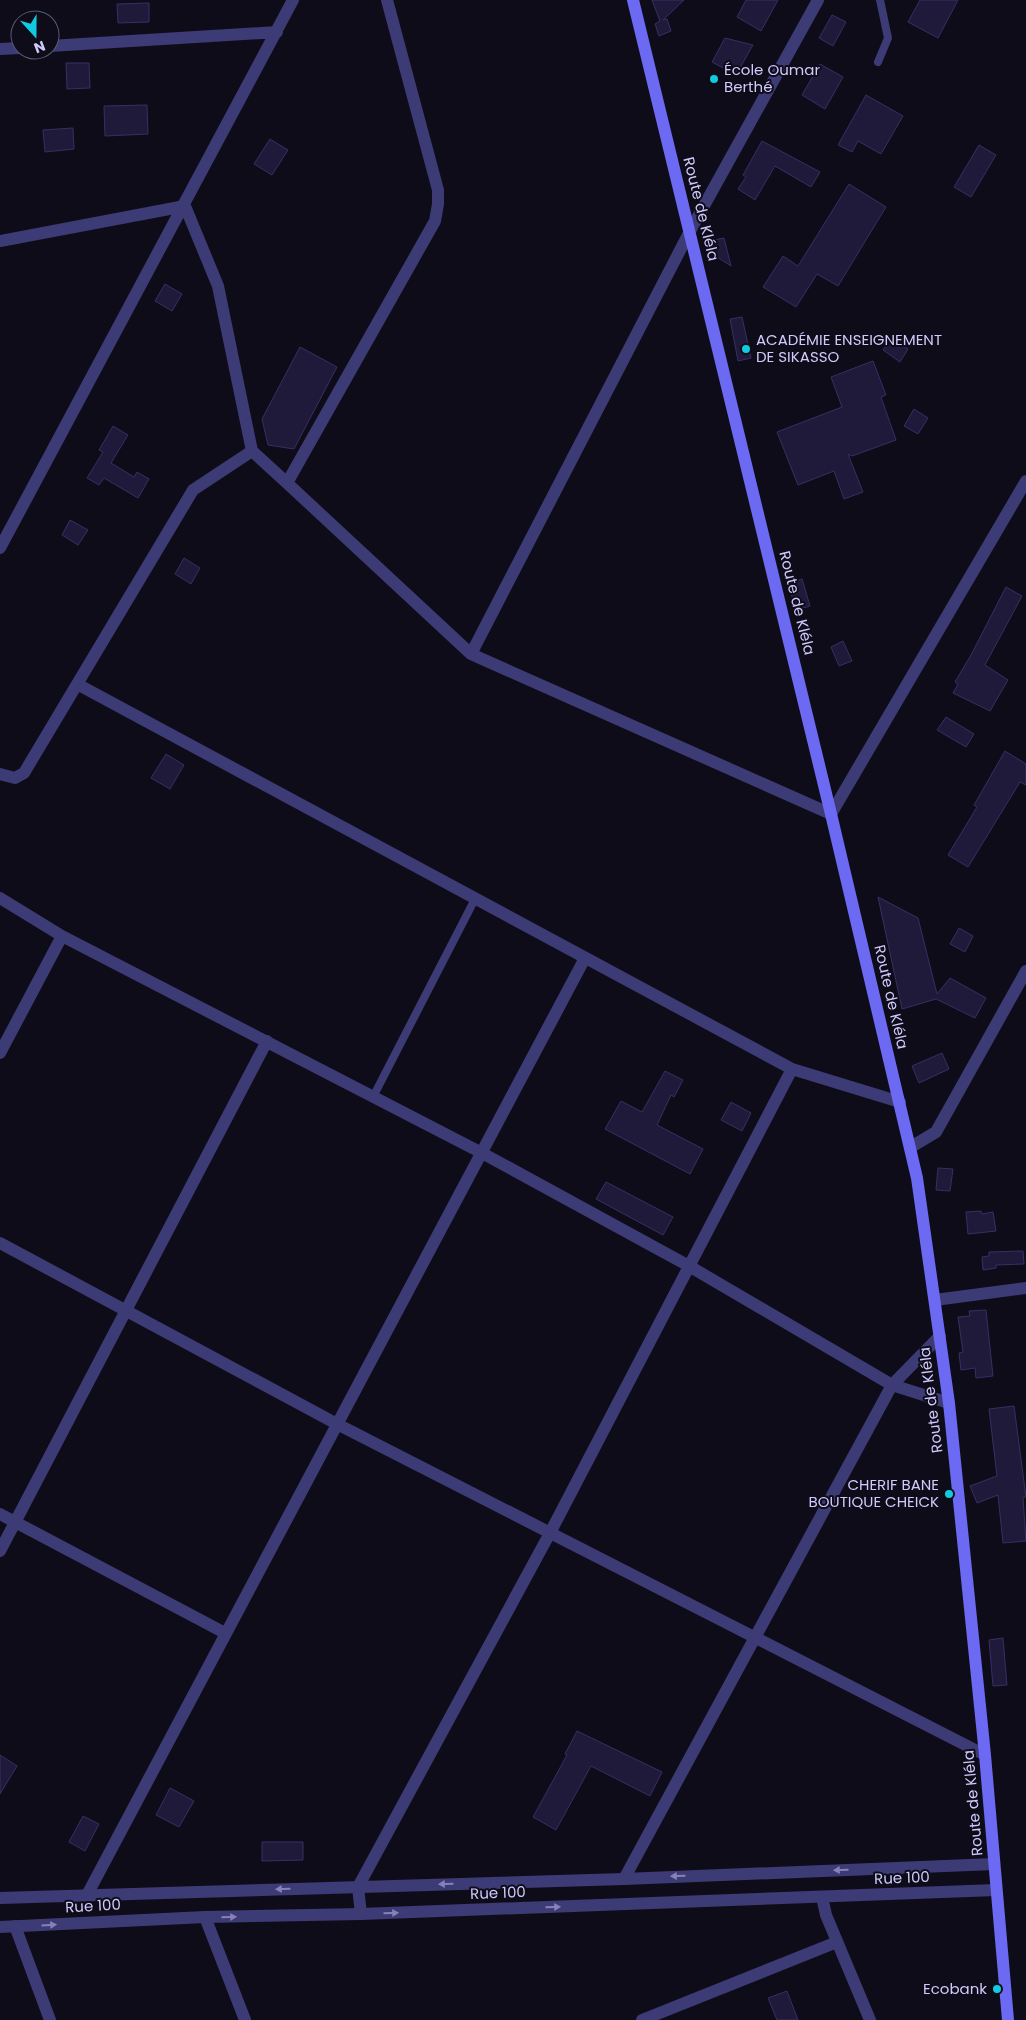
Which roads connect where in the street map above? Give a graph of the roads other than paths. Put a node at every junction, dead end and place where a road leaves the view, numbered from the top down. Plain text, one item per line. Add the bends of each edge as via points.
1 (293, 0) edge
2 (388, 0) edge
3 (633, 0) edge
4 (818, 0) edge
5 (880, 0) edge
6 (277, 32) junction
7 (60, 45) edge
8 (878, 62) dead end
9 (185, 206) junction
10 (690, 231) junction
11 (0, 240) edge
12 (252, 451) junction
13 (1026, 481) edge
14 (287, 483) junction
15 (0, 548) edge
16 (470, 654) junction
17 (77, 684) junction
18 (0, 774) edge
19 (831, 814) junction
20 (0, 898) edge
21 (475, 899) junction
22 (62, 936) junction
23 (585, 958) junction
24 (1026, 971) edge
25 (266, 1042) junction
26 (0, 1053) edge
27 (792, 1069) junction
28 (373, 1097) junction
29 (900, 1102) junction
30 (911, 1147) junction
31 (482, 1153) junction
32 (0, 1243) edge
33 (689, 1266) junction
34 (1026, 1288) edge
35 (935, 1300) junction
36 (127, 1310) junction
37 (940, 1336) junction
38 (892, 1385) junction
39 (949, 1403) junction
40 (337, 1424) junction
41 (0, 1514) edge
42 (15, 1522) junction
43 (550, 1533) junction
44 (0, 1551) edge
45 (225, 1633) junction
46 (754, 1638) junction
47 (985, 1755) junction
48 (994, 1864) junction
49 (624, 1879) junction
50 (358, 1887) junction
51 (996, 1890) junction
52 (87, 1895) junction
53 (822, 1897) junction
54 (0, 1898) edge
55 (361, 1914) junction
56 (205, 1917) junction
57 (15, 1926) junction
58 (0, 1927) edge
59 (837, 1942) junction
60 (50, 2020) edge
61 (244, 2020) edge
62 (642, 2020) edge
63 (870, 2020) edge
64 (1008, 2020) edge

1 - 6 street
2 - 14 street via 438,190 438,204 434,220
3 - 10 main road, Route de Kléla
4 - 10 street
5 - 8 lane via 888,38
6 - 7 street
6 - 9 street
9 - 11 street
9 - 12 street via 218,286
9 - 15 street
10 - 16 street
10 - 19 main road, Route de Kléla
12 - 14 street
12 - 17 street via 193,490
13 - 19 street
14 - 16 street
16 - 19 street
17 - 18 street via 24,773 15,778
17 - 21 street
19 - 29 main road, Route de Kléla
20 - 22 street
21 - 23 street
21 - 28 lane
22 - 25 street
22 - 26 street
23 - 27 street
23 - 31 street
24 - 30 street via 936,1132
25 - 28 street
25 - 36 street
27 - 29 street
27 - 33 street
28 - 31 street
29 - 30 main road, Route de Kléla
30 - 35 main road, Route de Kléla
31 - 33 street
31 - 40 street
32 - 36 street
33 - 38 street
33 - 43 street
34 - 35 street
35 - 37 main road, Route de Kléla
36 - 40 street
36 - 42 street
37 - 38 street
37 - 39 main road, Route de Kléla
38 - 39 street
38 - 46 street
39 - 47 main road, Route de Kléla
40 - 43 street
40 - 45 street
41 - 42 street
42 - 44 street
42 - 45 street
43 - 46 street
43 - 50 street
45 - 52 street
46 - 47 street
46 - 49 street
47 - 48 main road, Route de Kléla
48 -> 49 street
48 - 51 main road, Route de Kléla
49 -> 50 street
50 -> 52 street
50 - 55 street
51 - 53 street, Rue 100
51 - 64 main road, Route de Kléla
52 - 54 street
55 -> 53 street, Rue 100
53 - 59 street
56 -> 55 street, Rue 100
57 -> 56 street, Rue 100
56 - 61 street
57 - 58 street, Rue 100
57 - 60 street
59 - 62 street
59 - 63 street

